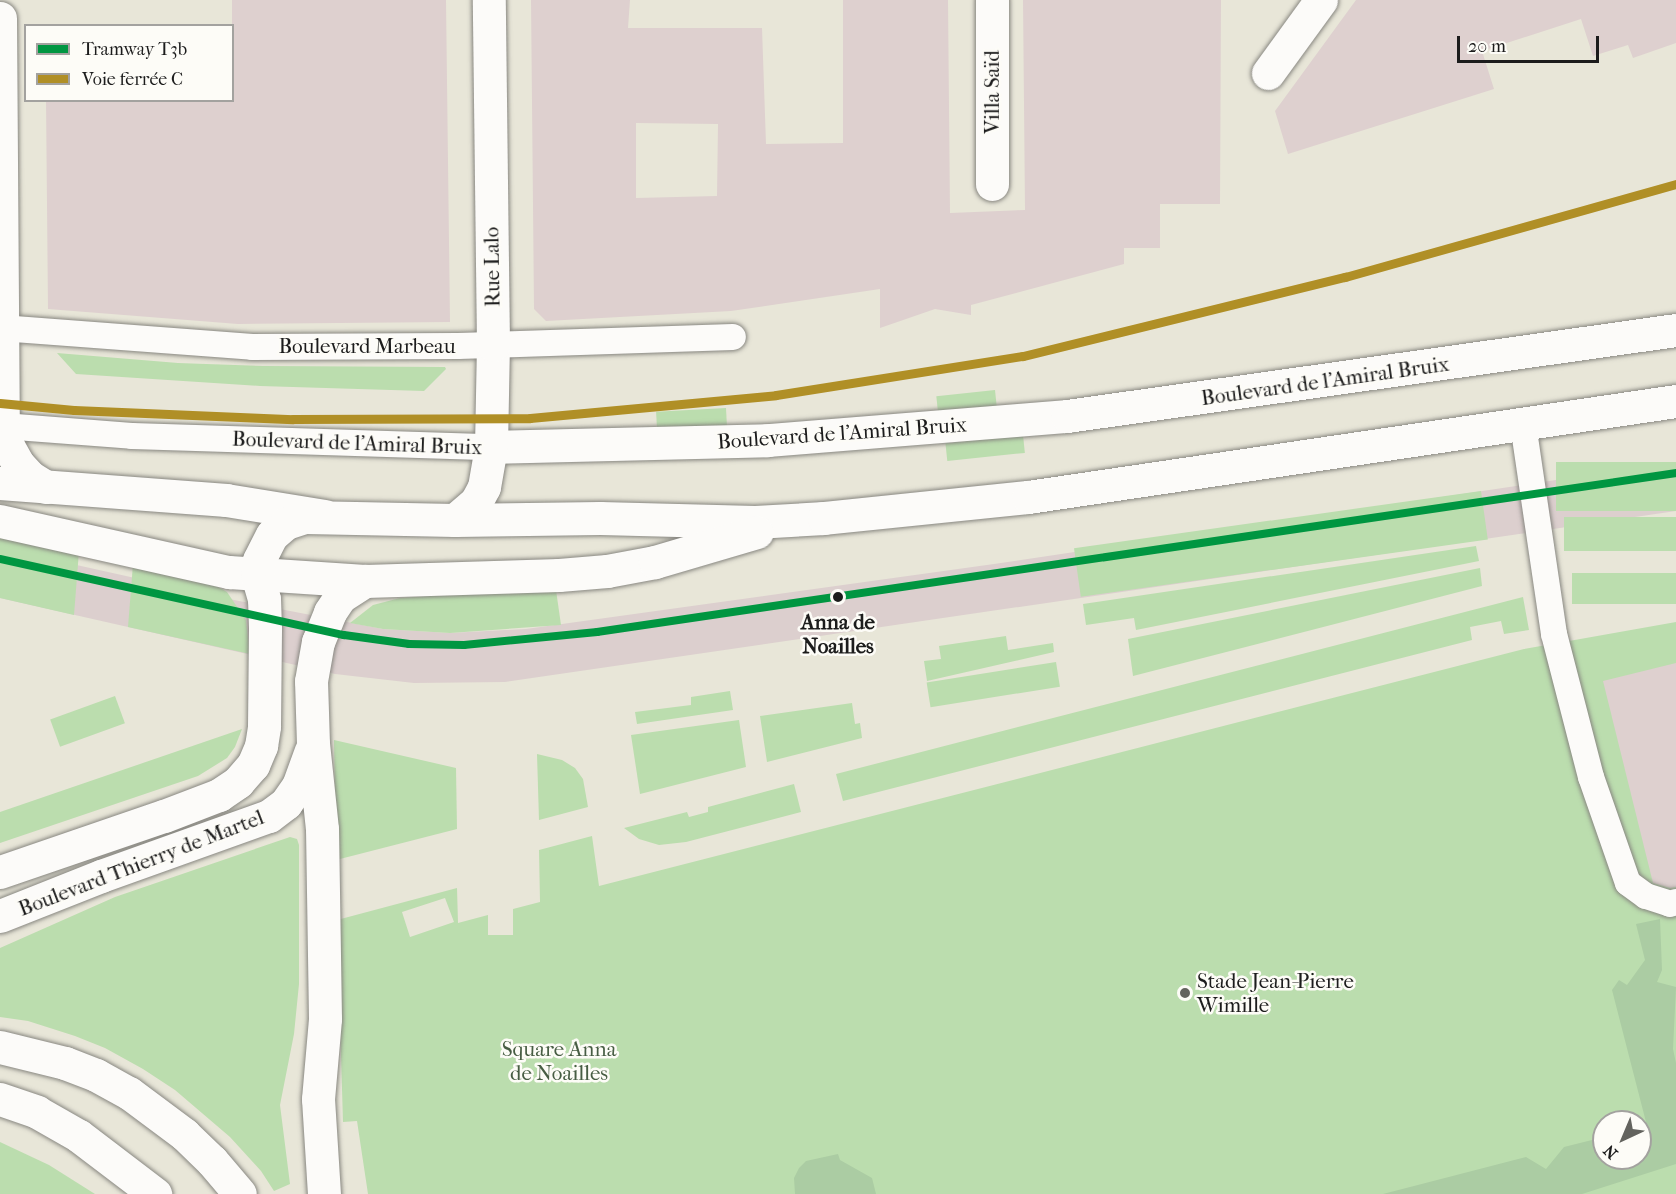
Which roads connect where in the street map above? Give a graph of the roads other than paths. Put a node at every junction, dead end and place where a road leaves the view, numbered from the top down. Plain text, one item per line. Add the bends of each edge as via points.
1 (489, 0) edge
2 (992, 0) edge
3 (1321, 0) edge
4 (0, 18) edge
5 (1268, 73) dead end
6 (992, 184) dead end
7 (2, 328) junction
8 (1676, 330) edge
9 (733, 337) dead end
10 (493, 345) junction
11 (1676, 401) edge
12 (1522, 424) junction
13 (3, 426) junction
14 (491, 447) junction
15 (0, 483) edge
16 (46, 487) junction
17 (330, 516) junction
18 (824, 518) junction
19 (455, 520) junction
20 (0, 521) edge
21 (257, 575) junction
22 (365, 581) junction
23 (313, 744) junction
24 (0, 872) edge
25 (1676, 902) edge
26 (0, 916) edge
27 (0, 1047) edge
28 (0, 1099) edge
29 (155, 1194) edge
30 (240, 1194) edge
31 (324, 1194) edge

1 - 10 main road, Rue Lalo
2 - 6 main road, Villa Saïd
3 - 5 main road
4 - 7 main road
7 - 10 lane, Boulevard Marbeau via 252,347
7 - 13 main road
8 - 14 main road, Boulevard de l'Amiral Bruix via 1067,416 768,440
9 - 10 lane, Boulevard Marbeau
10 - 14 main road, Rue Lalo
11 - 12 main road
12 - 18 main road via 1028,496
12 - 25 lane via 1554,634 1591,777 1628,883 1646,896 1670,904
13 - 14 lane, Boulevard de l'Amiral Bruix via 132,436
13 - 16 main road via 18,464
14 - 19 main road, Rue Lalo via 484,487 476,502
15 - 16 main road
16 - 17 main road via 226,500
17 - 19 main road
17 - 21 main road, Boulevard Thierry de Martel via 305,517 272,535 263,547
18 - 19 main road via 755,522
18 - 22 main road via 758,531 655,562 607,571
20 - 21 main road
21 - 22 main road
21 - 24 main road, Boulevard Thierry de Martel via 264,599 264,726 253,765 219,795
22 - 23 main road via 340,597 318,642 311,681
23 - 26 main road, Boulevard Thierry de Martel via 298,786 286,803 269,816
23 - 31 main road via 322,841 325,1019 318,1099
27 - 30 main road via 65,1063 129,1093 184,1134
28 - 29 main road via 37,1112 79,1136

